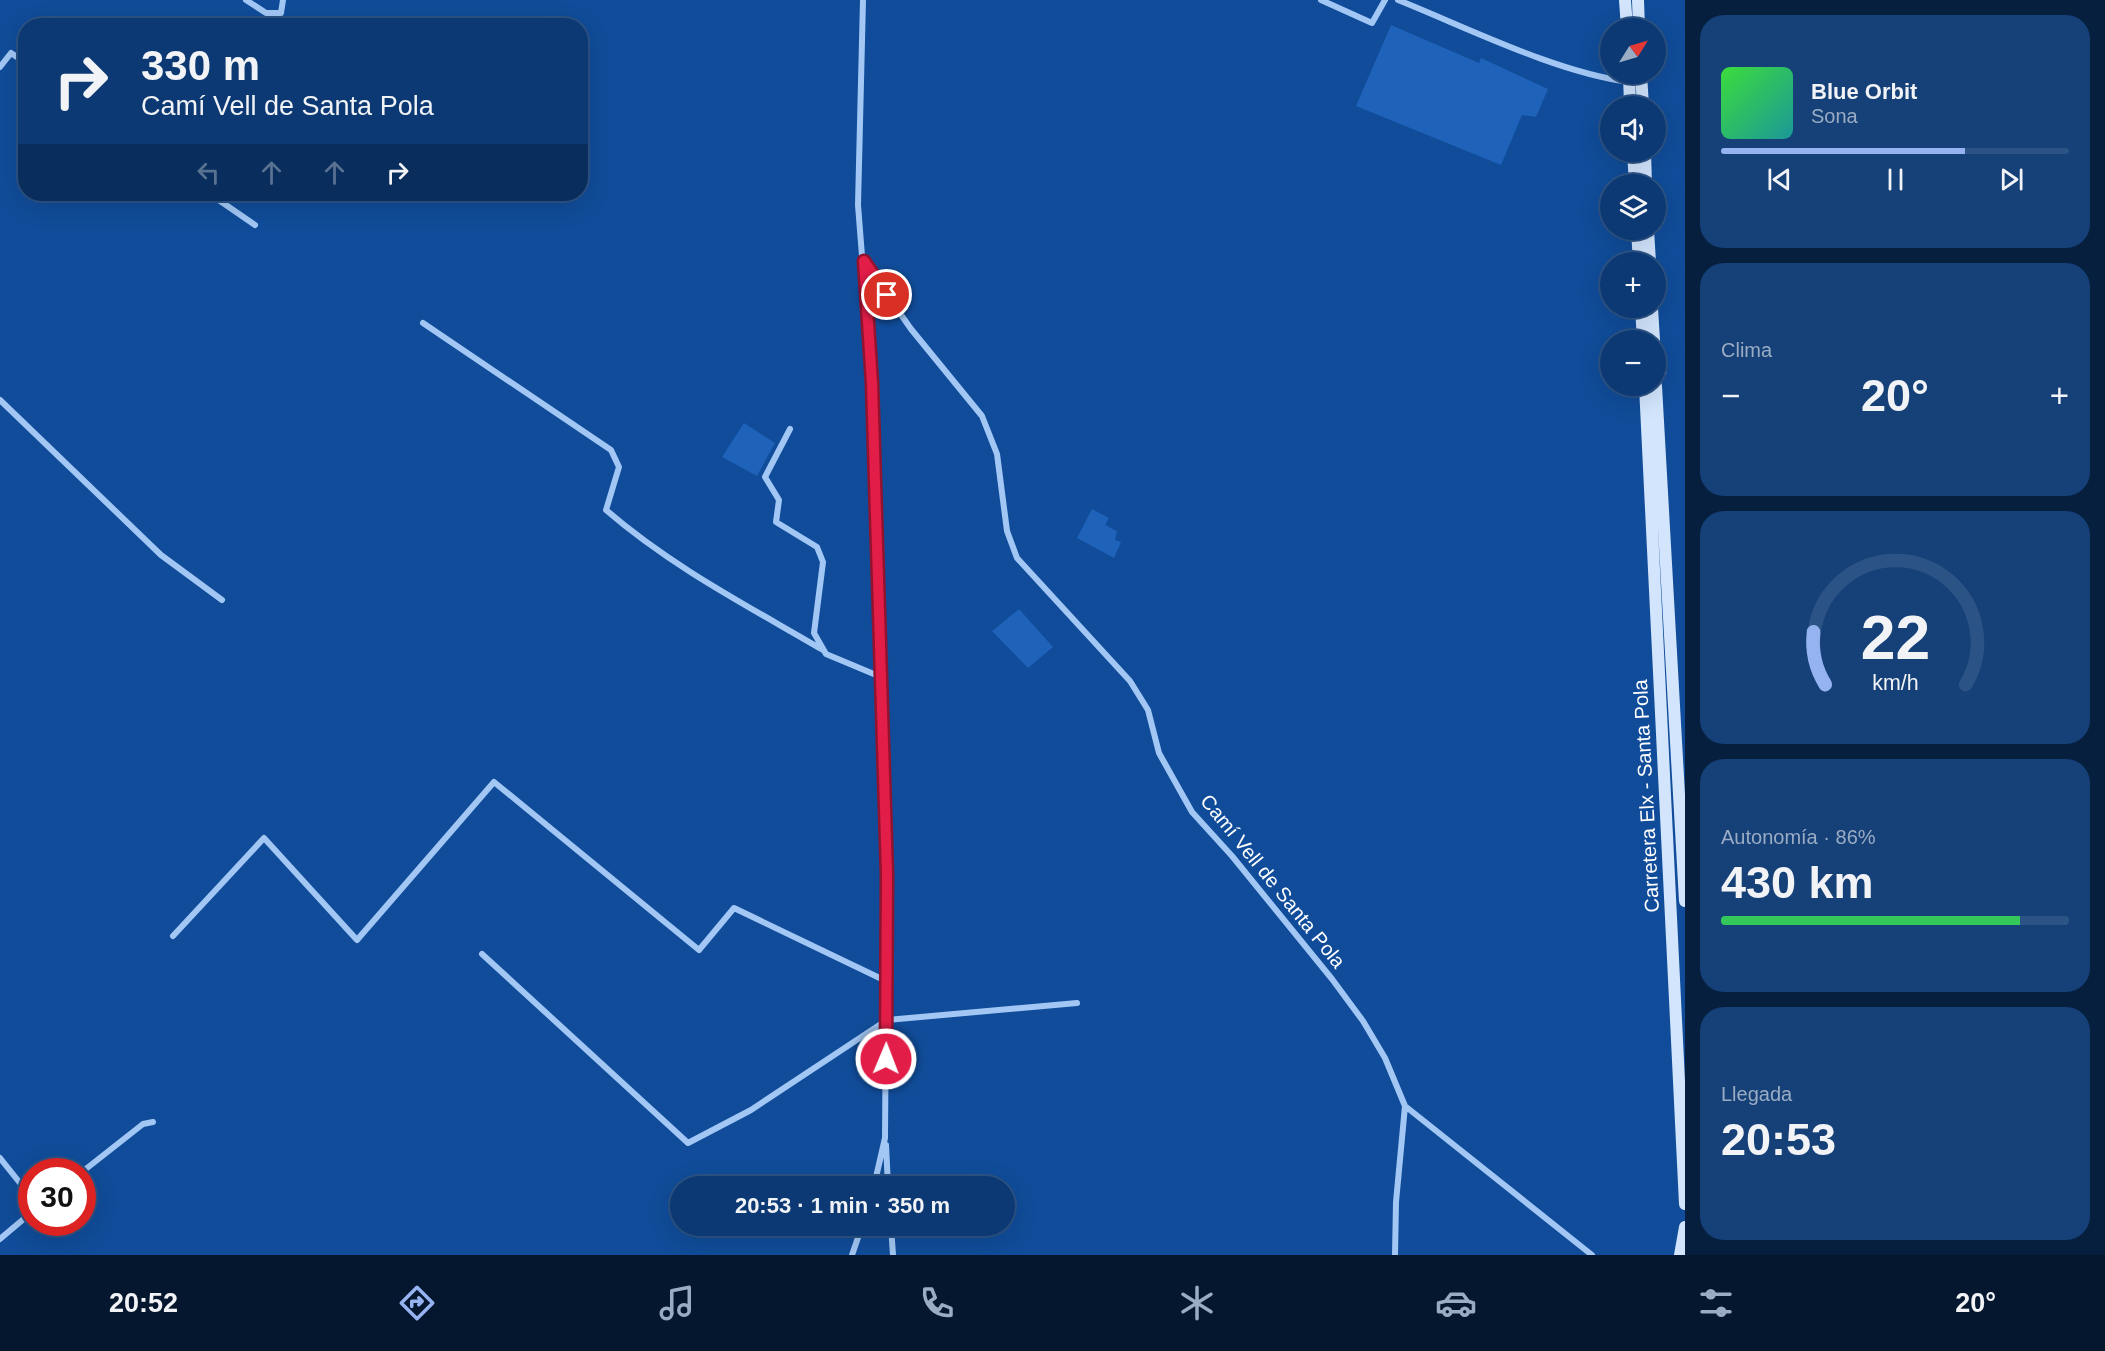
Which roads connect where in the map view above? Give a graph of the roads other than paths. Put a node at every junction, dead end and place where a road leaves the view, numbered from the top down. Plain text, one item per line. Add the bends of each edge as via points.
1 (246, 0) edge
2 (283, 0) edge
3 (863, 0) edge
4 (1321, 0) edge
5 (1385, 0) edge
6 (1398, 0) edge
7 (1625, 0) edge
8 (1638, 0) edge
9 (1626, 18) edge
10 (1639, 18) edge
11 (18, 57) edge
12 (0, 67) edge
13 (1600, 78) edge
14 (220, 201) edge
15 (255, 225) dead end
16 (864, 261) junction
17 (423, 323) dead end
18 (1645, 396) edge
19 (1657, 396) edge
20 (0, 400) edge
21 (790, 429) dead end
22 (222, 600) dead end
23 (824, 650) junction
24 (880, 677) junction
25 (1685, 901) edge
26 (173, 936) dead end
27 (482, 954) dead end
28 (888, 982) junction
29 (1077, 1003) dead end
30 (887, 1020) junction
31 (1405, 1106) junction
32 (153, 1122) dead end
33 (885, 1138) junction
34 (0, 1158) edge
35 (96, 1161) edge
36 (876, 1176) edge
37 (887, 1176) edge
38 (18, 1180) edge
39 (1685, 1204) edge
40 (18, 1224) edge
41 (1685, 1227) edge
42 (859, 1236) edge
43 (892, 1236) edge
44 (0, 1239) edge
45 (852, 1255) edge
46 (893, 1255) edge
47 (1395, 1255) edge
48 (1592, 1255) edge
49 (1680, 1255) edge

1 - 2 street via 266,14 281,13
3 - 16 street, Camí Vell de Santa Pola via 858,205
4 - 5 street via 1372,23
6 - 13 street
7 - 9 main road
8 - 10 main road
11 - 12 street via 12,53
14 - 15 street
16 - 24 street via 872,383
16 - 31 street, Camí Vell de Santa Pola via 911,329 982,416 998,454 1007,531 1017,558 1130,681 1148,710 1159,753 1192,812 1364,1021
17 - 23 street via 611,450 619,467 606,510 636,536 678,566
18 - 39 main road, Carretera Elx - Santa Pola
19 - 25 main road, Carretera Elx - Santa Pola
20 - 22 street via 161,555
21 - 23 street via 765,477 779,500 776,522 817,547 823,562 814,633
23 - 24 street
24 - 28 street
26 - 28 street via 264,838 357,940 494,782 699,950 734,908
27 - 30 street via 688,1143 751,1110
28 - 30 street
29 - 30 street
30 - 33 street
31 - 47 street, Camí Vell de Santa Pola
31 - 48 street
32 - 35 street via 142,1124
33 - 36 street
33 - 37 street
34 - 38 street
40 - 44 street
41 - 49 main road
42 - 45 street
43 - 46 street

